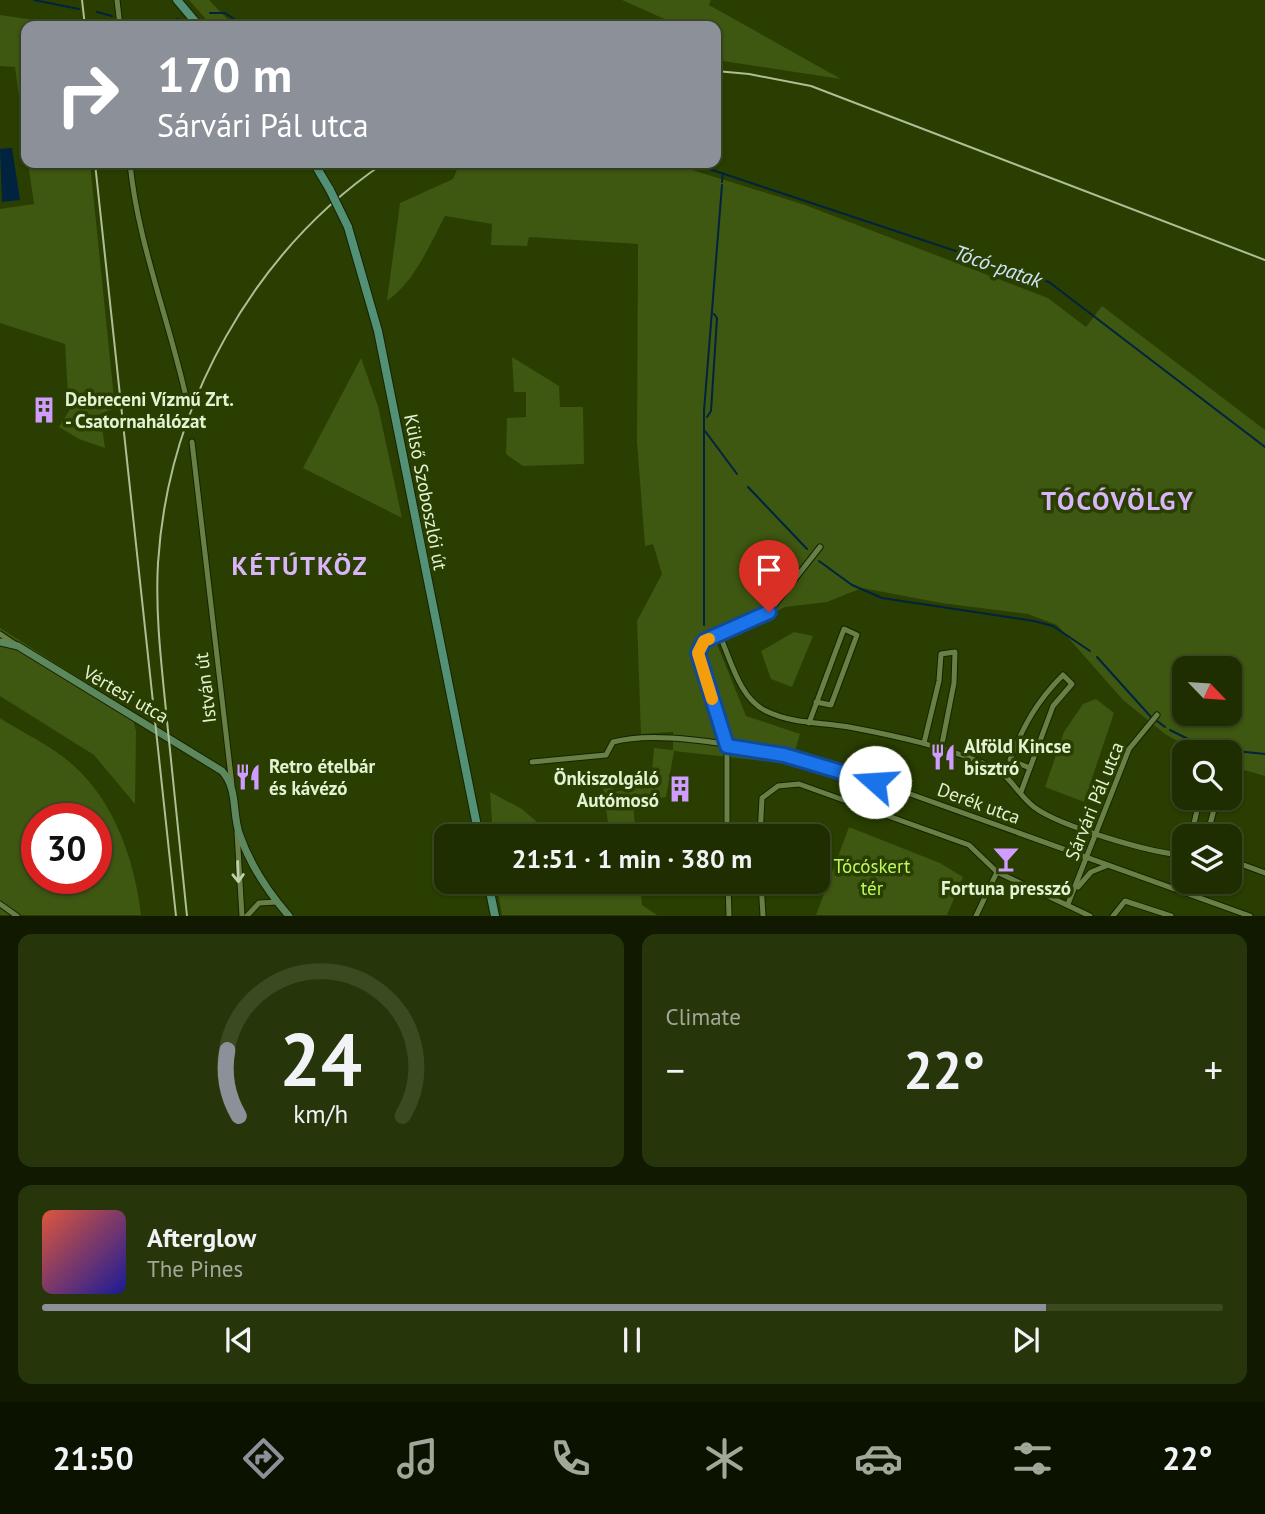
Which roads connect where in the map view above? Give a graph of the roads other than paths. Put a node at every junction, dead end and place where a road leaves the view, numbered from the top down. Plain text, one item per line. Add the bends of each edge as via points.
1 (117, 0) edge
2 (177, 0) edge
3 (119, 21) edge
4 (195, 21) edge
5 (131, 168) edge
6 (317, 168) edge
7 (186, 397) dead end
8 (192, 442) dead end
9 (820, 547) dead end
10 (0, 634) edge
11 (720, 636) junction
12 (0, 642) edge
13 (18, 646) junction
14 (816, 702) junction
15 (1157, 715) dead end
16 (809, 723) junction
17 (924, 743) junction
18 (727, 746) junction
19 (941, 749) junction
20 (532, 762) dead end
21 (1030, 768) junction
22 (232, 785) junction
23 (1021, 792) junction
24 (477, 824) edge
25 (727, 824) edge
26 (760, 824) edge
27 (237, 828) junction
28 (1097, 833) junction
29 (1172, 854) edge
30 (1088, 858) junction
31 (1242, 864) edge
32 (1111, 867) junction
33 (997, 873) junction
34 (1265, 873) edge
35 (491, 894) edge
36 (728, 894) edge
37 (762, 894) edge
38 (1072, 895) junction
39 (277, 902) junction
40 (0, 904) edge
41 (1068, 904) junction
42 (17, 915) edge
43 (244, 915) edge
44 (289, 915) edge
45 (495, 915) edge
46 (729, 915) edge
47 (763, 915) edge
48 (976, 915) edge
49 (1090, 915) edge
50 (1113, 915) edge
51 (1171, 915) edge
52 (1250, 915) edge

1 - 3 street
2 - 4 main road
5 - 7 street via 143,237
6 - 24 main road, Külső Szoboszlói út, bridge via 348,227 378,331
8 - 22 street, István út
9 - 11 street via 769,612
10 - 13 street, Vértesi utca
11 - 16 street, Derék utca via 754,704
11 - 18 street via 704,641 698,653
12 - 13 street
13 - 22 street, Vértesi utca via 195,753 222,771
14 - 14 street via 844,629 857,635 831,705
14 - 16 street
15 - 28 street, Sárvári Pál utca via 1129,749
16 - 17 street, Derék utca
17 - 19 street, Derék utca
17 - 19 street, Derék utca via 941,654 955,652
18 - 20 street, Derék utca via 618,740 606,755
18 - 25 street
18 - 30 street, Derék utca via 849,772
19 - 23 street, Derék utca via 1003,773
21 - 21 street, Derék utca via 1053,706 1072,684 1063,675 1040,697 1010,760
21 - 23 street, Derék utca
22 - 27 street, István út
23 - 28 street, Derék utca via 1051,816
26 - 33 street via 760,805 772,788 799,784 969,845
27 - 39 street, István út via 250,861
27 -> 43 street
28 - 29 street, Derék utca via 1152,852
28 - 30 street, Sárvári Pál utca
30 - 32 street, Derék utca
30 - 38 street, Sárvári Pál utca
31 - 34 street
32 - 38 street via 1091,872
32 - 52 street, Derék utca
33 - 41 street
33 - 48 street
35 - 45 main road
36 - 46 street
37 - 47 street
38 - 41 street, Sárvári Pál utca
39 - 43 street via 259,903
39 - 44 street, István út
40 - 42 street
41 - 49 street
50 - 51 street via 1125,901

